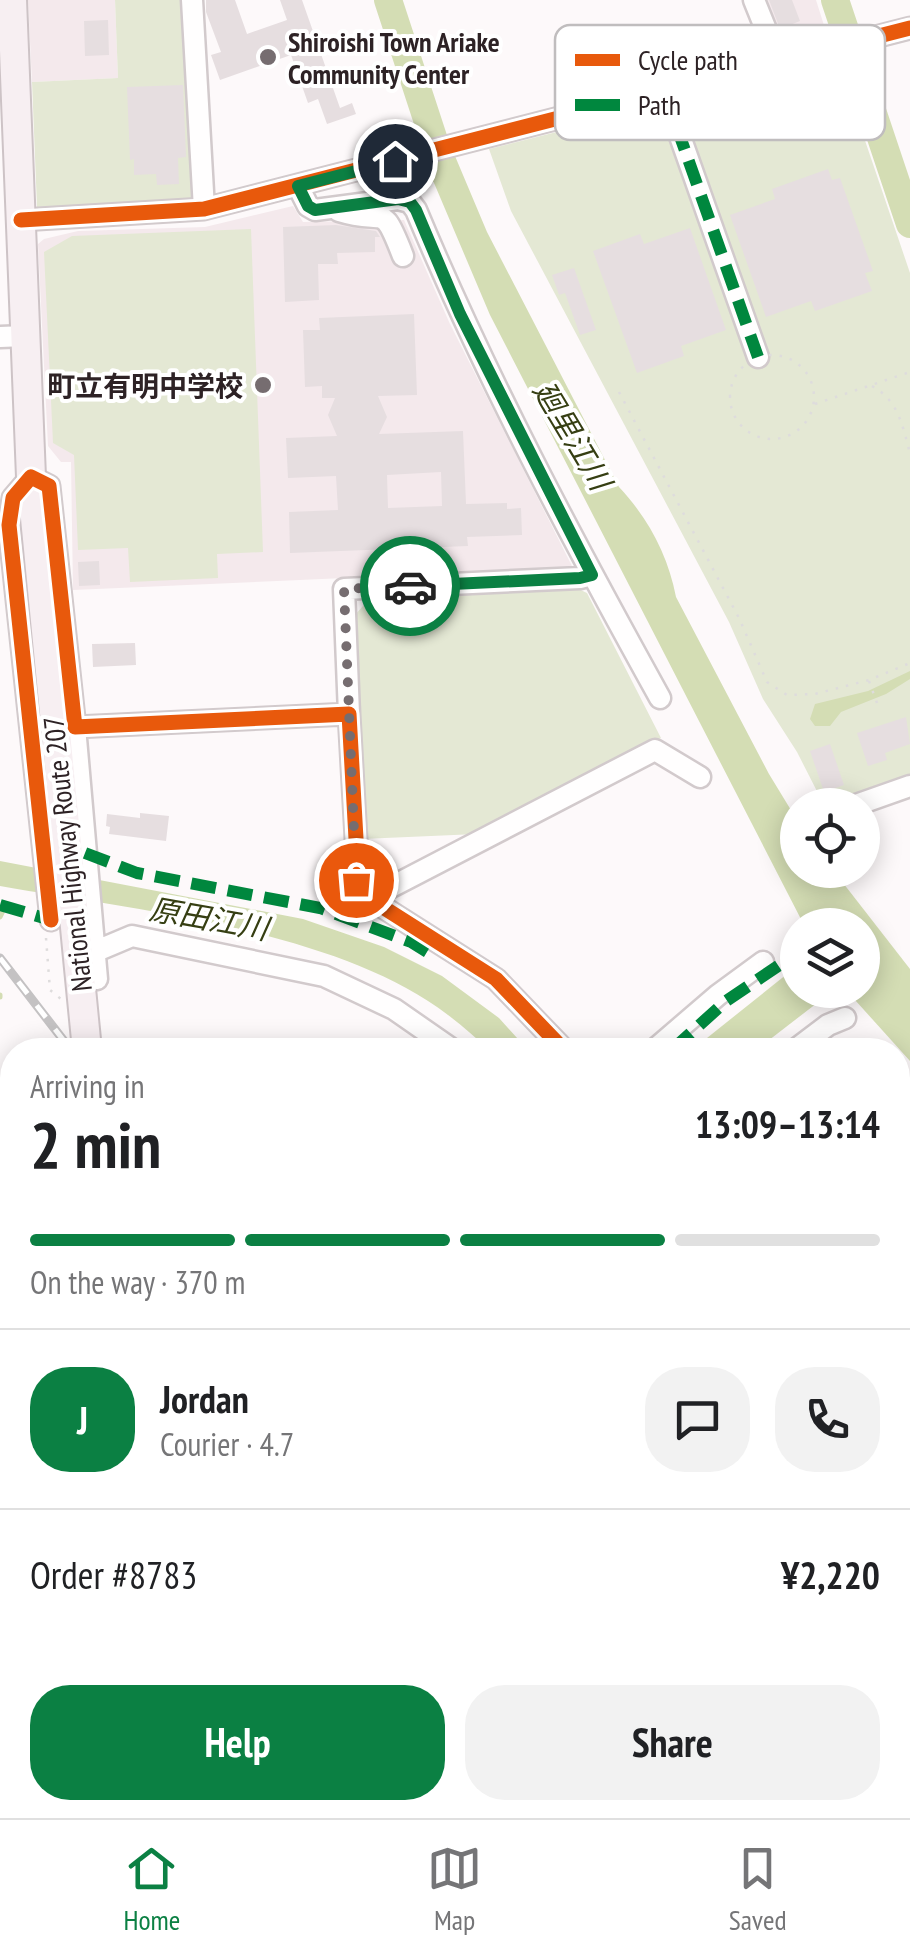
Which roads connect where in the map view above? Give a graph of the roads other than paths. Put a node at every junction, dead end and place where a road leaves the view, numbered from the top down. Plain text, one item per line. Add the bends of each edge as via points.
1 (12, 0) edge
2 (192, 0) edge
3 (754, 0) edge
4 (764, 25) edge
5 (910, 28) edge
6 (885, 35) edge
7 (555, 119) edge
8 (8, 131) edge
9 (681, 140) edge
10 (298, 186) junction
11 (333, 208) junction
12 (204, 209) junction
13 (21, 220) junction
14 (403, 256) dead end
15 (12, 337) edge
16 (758, 357) road end
17 (31, 478) junction
18 (592, 575) junction
19 (660, 698) dead end
20 (349, 714) junction
21 (75, 727) junction
22 (700, 777) dead end
23 (910, 786) edge
24 (880, 797) edge
25 (370, 898) junction
26 (49, 928) road end
27 (94, 952) junction
28 (763, 962) dead end
29 (97, 978) dead end
30 (845, 1018) dead end
31 (85, 1038) edge
32 (436, 1038) edge
33 (553, 1038) edge
34 (668, 1038) edge
35 (811, 1038) edge

1 - 8 highway, National Highway Route 207
2 - 12 street
3 - 4 street
5 - 6 street
7 - 10 street
8 - 13 highway, National Highway Route 207
9 - 16 street
10 - 11 street via 308,206
10 - 12 street
11 - 14 street via 390,222
11 - 18 street via 398,199 416,210 460,314
12 - 13 street
13 - 15 highway, National Highway Route 207
15 - 17 highway, National Highway Route 207
17 - 21 street via 49,486
17 - 26 street via 13,498 8,525
17 - 31 highway, National Highway Route 207
18 - 19 street
18 - 20 street via 344,589
20 - 21 street
20 - 25 street via 356,880
21 - 27 street
22 - 25 street via 655,750
23 - 24 street
25 - 33 street via 496,979
27 - 29 street
27 - 32 street via 132,936 324,976 394,1008
28 - 34 street
30 - 35 street

